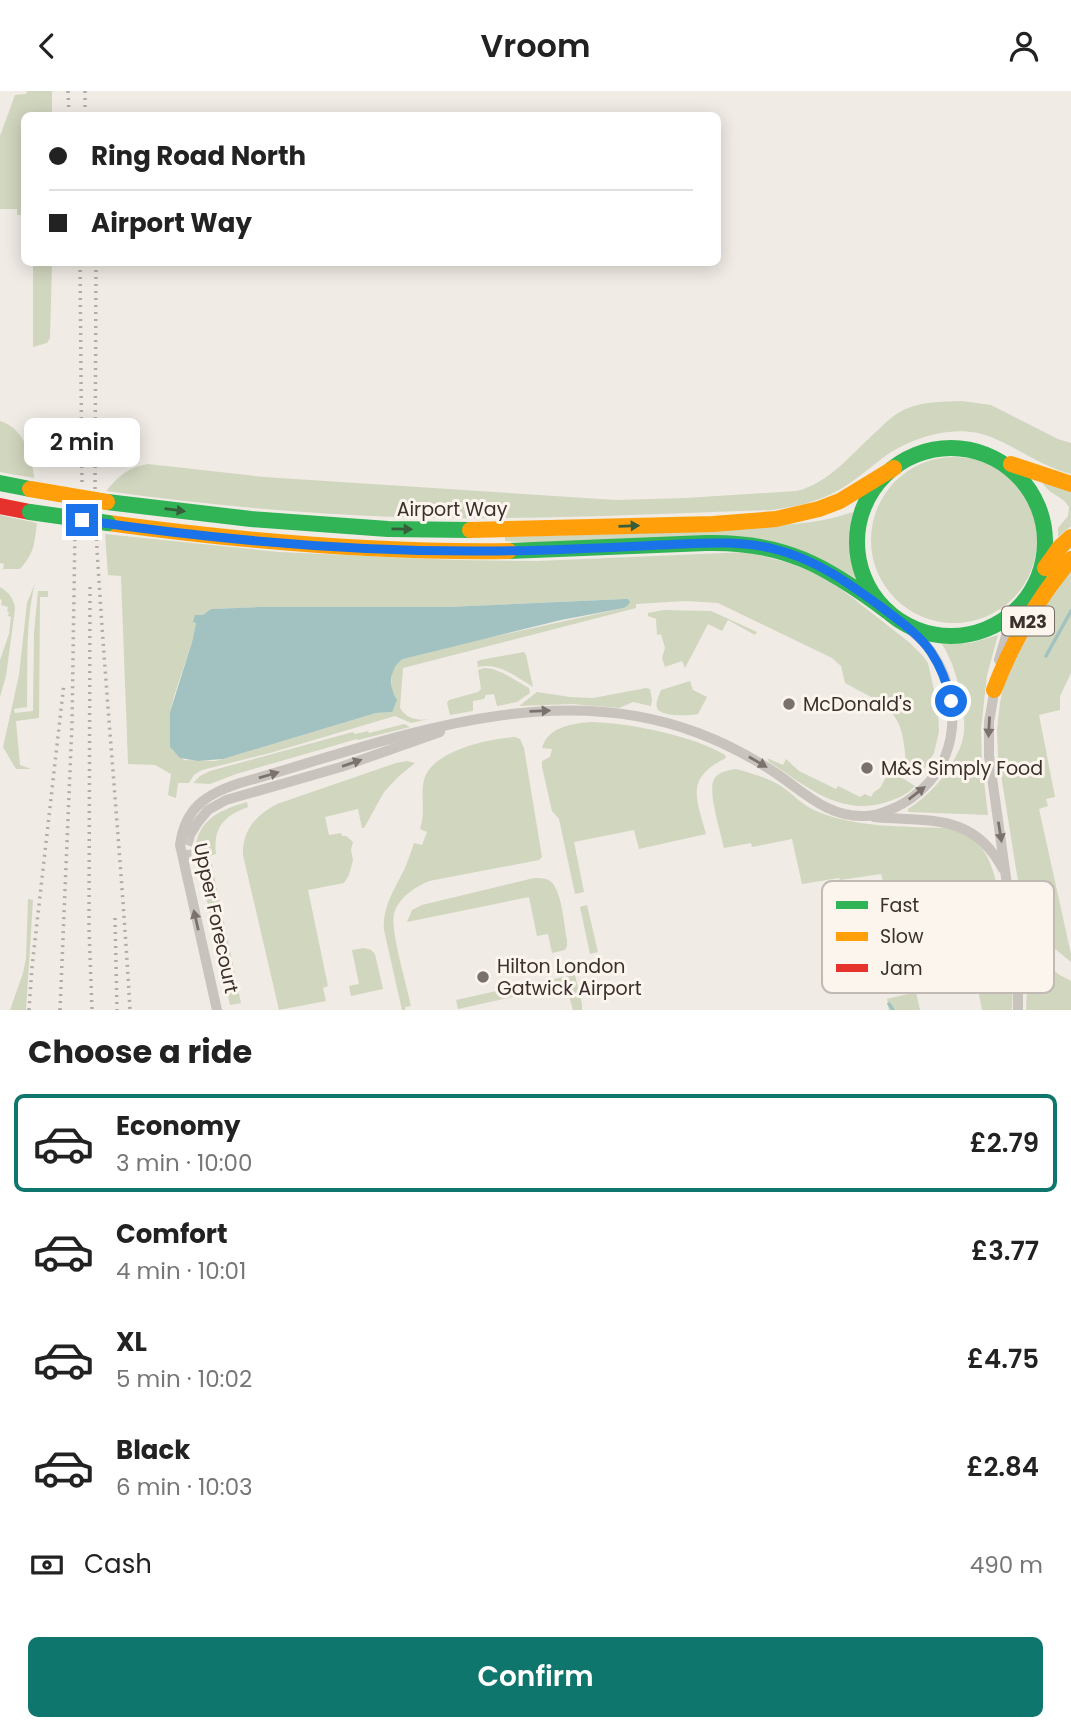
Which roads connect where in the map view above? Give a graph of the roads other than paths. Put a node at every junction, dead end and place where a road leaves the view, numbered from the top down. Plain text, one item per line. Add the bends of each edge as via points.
1 (994, 457) junction
2 (894, 468) junction
3 (0, 483) edge
4 (1071, 484) edge
5 (0, 506) edge
6 (1071, 537) edge
7 (1071, 558) edge
8 (1037, 581) junction
9 (1027, 595) junction
10 (893, 616) junction
11 (994, 690) junction
12 (472, 720) junction
13 (868, 817) junction
14 (191, 833) tunnel mouth
15 (1006, 875) junction
16 (1007, 881) edge
17 (217, 1010) edge

1 - 2 highway via 938,447 915,454
1 - 4 highway
1 - 8 highway via 1022,478 1039,509 1046,544
3 -> 2 highway, Airport Way, bridge via 107,502 251,519 388,529 505,530 713,524 796,516 827,507
2 - 10 highway via 867,500 857,535 863,574 872,593
5 - 10 highway, bridge via 237,540 399,551 751,544 814,563
6 - 8 highway, M23
7 - 11 highway, M23 via 1025,625
8 - 9 highway
9 - 10 highway via 1003,621 975,634 935,635
9 - 11 street via 1003,643
13 -> 10 street via 895,808 923,790 940,769 950,741 952,709 943,674 928,647
11 -> 15 street via 988,748
12 -> 13 street via 575,710 657,721 733,749 822,806
14 -> 12 street via 203,816 226,800 367,758
17 -> 12 street, Upper Forecourt via 180,845 191,814 205,798 343,753
13 - 15 street via 958,826 986,844
15 - 16 street

